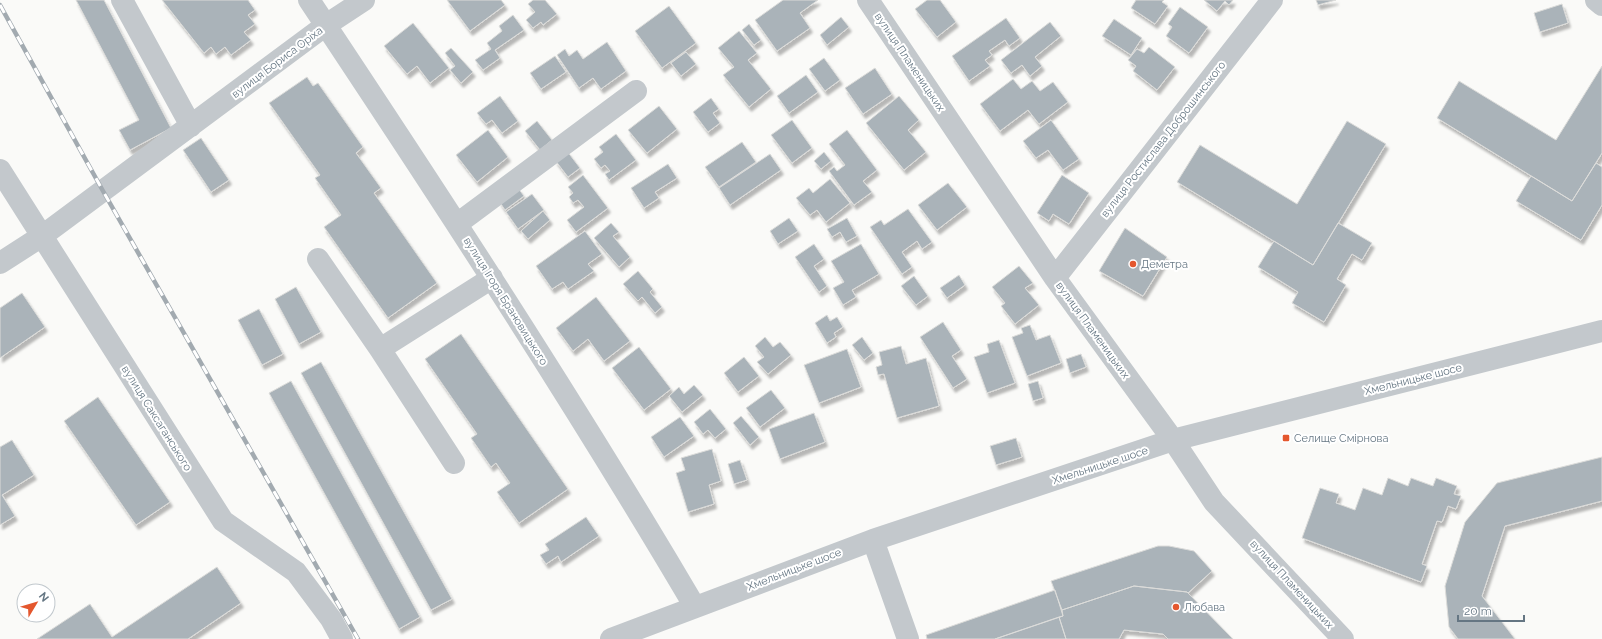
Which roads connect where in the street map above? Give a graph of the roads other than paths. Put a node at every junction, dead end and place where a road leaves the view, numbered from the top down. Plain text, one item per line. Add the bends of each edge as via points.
1 (122, 0) edge
2 (310, 0) edge
3 (364, 0) edge
4 (868, 0) edge
5 (1272, 0) edge
6 (1596, 0) edge
7 (1602, 5) edge
8 (326, 25) junction
9 (636, 91) dead end
10 (191, 126) junction
11 (0, 170) edge
12 (457, 224) junction
13 (42, 236) junction
14 (318, 259) dead end
15 (0, 264) edge
16 (492, 278) junction
17 (1055, 278) junction
18 (1602, 331) edge
19 (380, 349) junction
20 (1173, 440) junction
21 (454, 463) dead end
22 (873, 540) junction
23 (695, 606) junction
24 (342, 639) edge
25 (611, 639) edge
26 (908, 639) edge
27 (1343, 639) edge

1 - 10 street
2 - 8 street, вулиця Ігоря Брановицького
3 - 8 street, вулиця Бориса Оріха
4 - 17 street, вулиця Пламеницьких
5 - 17 street, вулиця Ростислава Доброшинського
6 - 7 street
8 - 10 street, вулиця Бориса Оріха
8 - 12 street, вулиця Ігоря Брановицького
9 - 12 street
10 - 13 street, вулиця Бориса Оріха
11 - 13 street, вулиця Саксаганського
12 - 16 street, вулиця Ігоря Брановицького
13 - 15 street
13 - 24 street, вулиця Саксаганського via 223,521 296,572 332,619
14 - 19 street
16 - 19 street
16 - 23 street, вулиця Ігоря Брановицького
17 - 20 street, вулиця Пламеницьких
18 - 20 street, Хмельницьке шосе
19 - 21 street
20 - 22 street, Хмельницьке шосе
20 - 27 street, вулиця Пламеницьких via 1214,502
22 - 23 street, Хмельницьке шосе
22 - 26 street
23 - 25 street, Хмельницьке шосе

